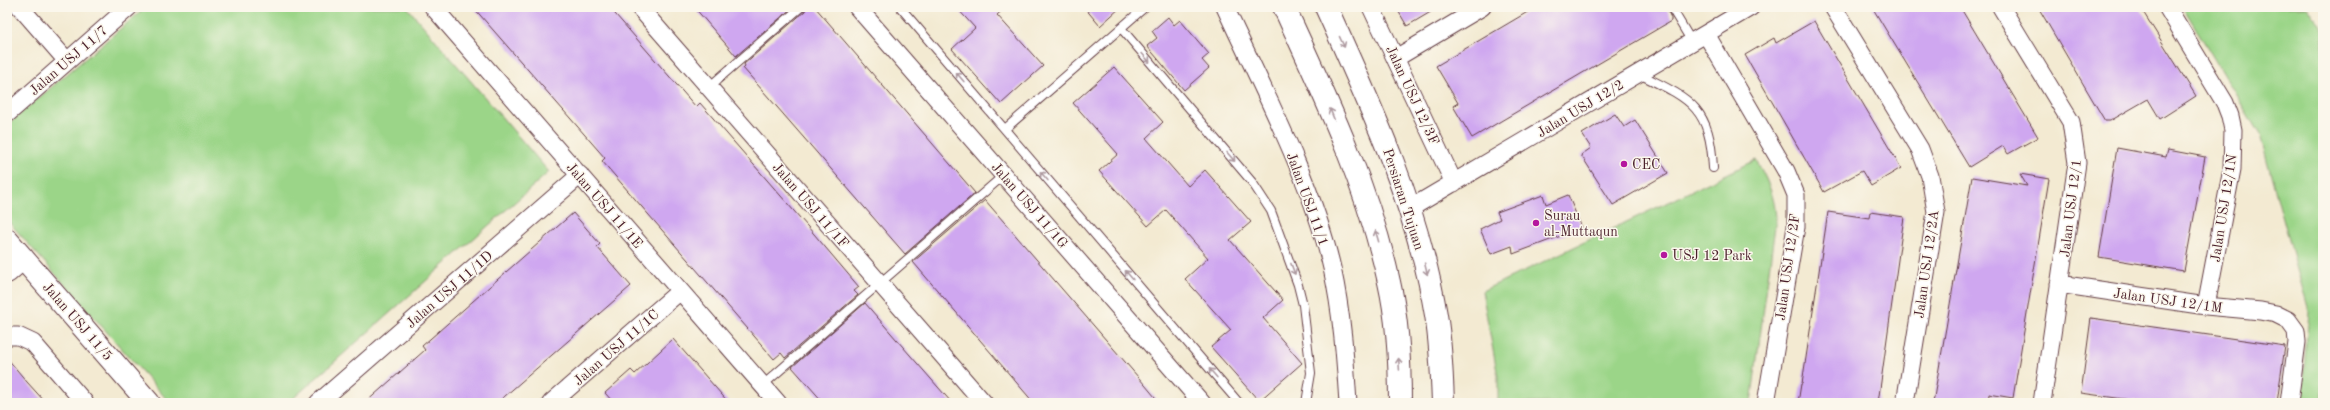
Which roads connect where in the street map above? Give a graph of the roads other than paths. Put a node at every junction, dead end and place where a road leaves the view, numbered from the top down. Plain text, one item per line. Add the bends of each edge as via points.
1 (20, 7) edge
2 (129, 7) edge
3 (433, 7) edge
4 (639, 7) edge
5 (801, 7) edge
6 (857, 7) edge
7 (900, 7) edge
8 (1145, 7) edge
9 (1225, 7) edge
10 (1284, 7) edge
11 (1326, 7) edge
12 (1372, 7) edge
13 (1482, 7) edge
14 (1671, 7) edge
15 (1751, 7) edge
16 (1833, 7) edge
17 (2001, 7) edge
18 (2167, 7) edge
19 (1121, 28) junction
20 (1699, 38) junction
21 (1396, 58) junction
22 (67, 61) junction
23 (1638, 74) junction
24 (709, 87) junction
25 (7, 114) edge
26 (1005, 129) junction
27 (1713, 168) dead end
28 (580, 175) junction
29 (1004, 175) junction
30 (1454, 183) junction
31 (1409, 209) junction
32 (7, 240) edge
33 (15, 265) edge
34 (880, 284) junction
35 (2059, 284) junction
36 (680, 291) junction
37 (2206, 306) junction
38 (7, 336) edge
39 (763, 385) junction
40 (570, 397) edge
41 (85, 403) edge
42 (149, 403) edge
43 (318, 403) edge
44 (551, 403) edge
45 (778, 403) edge
46 (984, 403) edge
47 (1202, 403) edge
48 (1239, 403) edge
49 (1306, 403) edge
50 (1348, 403) edge
51 (1400, 403) edge
52 (1443, 403) edge
53 (1766, 403) edge
54 (1905, 403) edge
55 (2042, 403) edge
56 (2289, 403) edge

1 - 22 street
2 - 22 street, Jalan USJ 11/7
3 - 28 street, Jalan USJ 11/1E
4 - 24 street, Jalan USJ 11/1F
5 - 24 lane
6 - 29 street, Jalan USJ 11/1G
26 -> 7 lane
8 - 19 lane
9 - 50 street, Jalan USJ 11/1 via 1317,217 1332,267 1344,327
51 -> 10 main road via 1397,335 1392,298 1375,231 1321,88
11 -> 31 main road, Persiaran Tujuan via 1378,120
12 - 21 street, Jalan USJ 12/3F
13 - 21 street
14 - 20 lane
15 - 20 street, Jalan USJ 12/2
16 - 54 street, Jalan USJ 12/2A via 1920,149 1935,195 1936,212
17 - 35 street, Jalan USJ 12/1 via 2071,122 2074,134 2077,163
18 - 37 street, Jalan USJ 12/1N via 2224,103 2233,130 2232,169
19 - 26 lane
19 -> 49 lane via 1252,182 1271,211 1298,284 1303,305 1311,373
20 - 23 street, Jalan USJ 12/2
20 - 53 street, Jalan USJ 12/2F via 1786,171 1796,195 1796,227
21 - 30 street, Jalan USJ 12/3F
22 - 25 street, Jalan USJ 11/7
23 - 27 lane via 1689,102 1703,119 1712,144
23 - 30 street, Jalan USJ 12/2
24 - 34 street, Jalan USJ 11/1F
48 -> 26 lane
28 - 36 street, Jalan USJ 11/1E
28 - 43 street, Jalan USJ 11/1D
29 - 34 lane
29 - 47 street, Jalan USJ 11/1G
30 - 31 street, Jalan USJ 12/2
31 -> 52 main road, Persiaran Tujuan via 1427,269 1437,316
32 - 33 main road, Jalan USJ 11/5
33 - 42 main road, Jalan USJ 11/5
34 - 39 lane
34 - 46 street, Jalan USJ 11/1F
35 - 37 street, Jalan USJ 12/1M
35 - 55 street, Jalan USJ 12/1
36 - 39 street, Jalan USJ 11/1E
36 - 40 street, Jalan USJ 11/1C
37 - 56 street, Jalan USJ 12/1M via 2276,314 2288,320 2296,331 2297,342
38 - 41 street via 18,336 33,343
39 - 45 street, Jalan USJ 11/1E
40 - 44 street, Jalan USJ 11/1C

